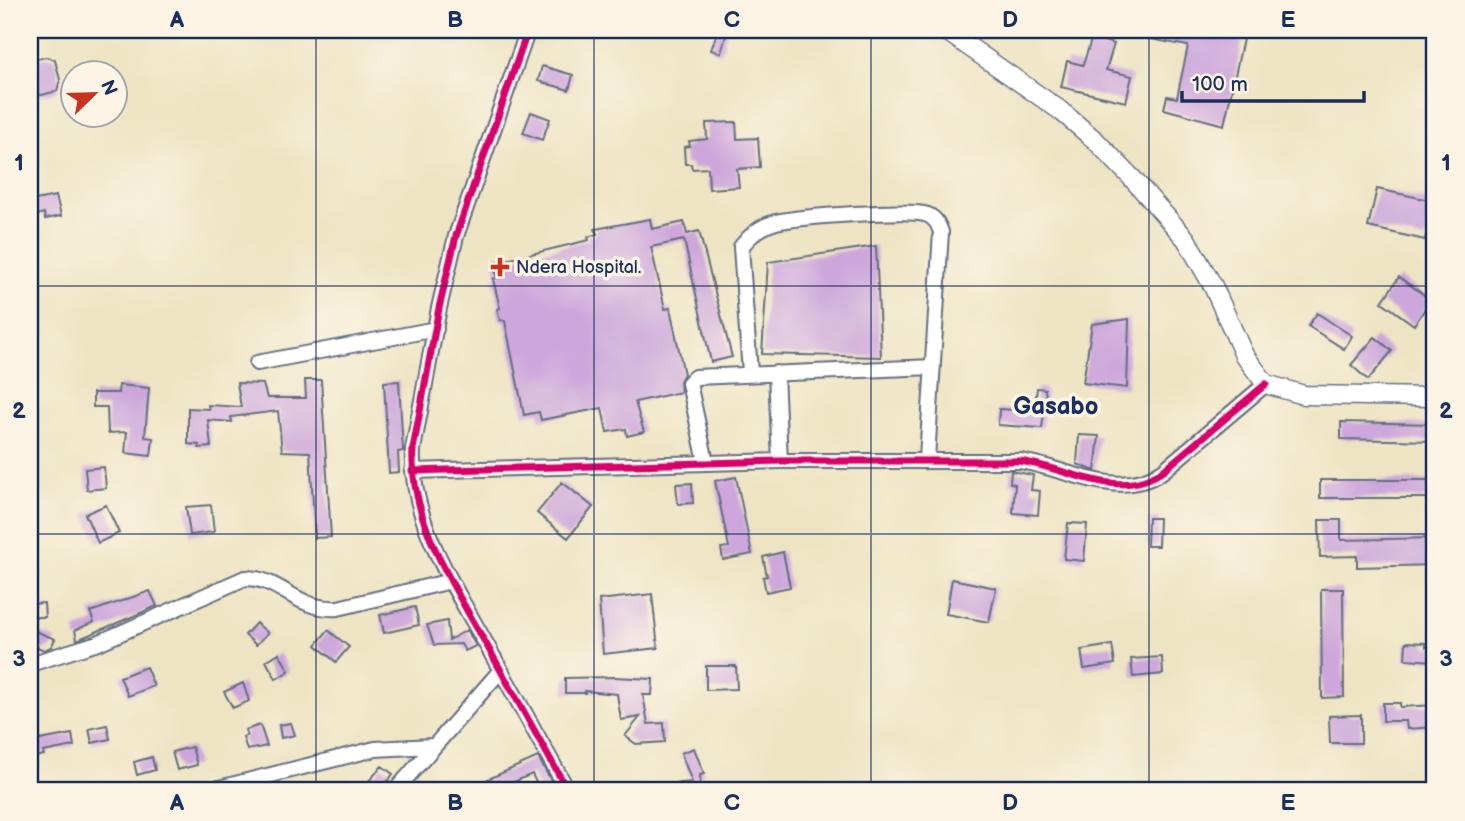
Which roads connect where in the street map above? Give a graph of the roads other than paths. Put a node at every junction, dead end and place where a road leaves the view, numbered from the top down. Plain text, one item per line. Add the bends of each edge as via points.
1 (528, 30) edge
2 (945, 30) edge
3 (436, 329) junction
4 (257, 363) dead end
5 (933, 367) junction
6 (750, 373) junction
7 (776, 373) junction
8 (1266, 384) junction
9 (1435, 397) edge
10 (927, 459) junction
11 (780, 461) junction
12 (706, 462) junction
13 (412, 471) junction
14 (451, 581) junction
15 (30, 664) edge
16 (501, 670) junction
17 (433, 746) junction
18 (207, 791) edge
19 (396, 791) edge
20 (568, 791) edge

1 - 3 street via 456,236
2 - 8 main road via 1061,111 1131,177 1200,260 1244,355
3 - 4 street
3 - 13 street
5 - 6 street via 941,232 926,214 893,213 775,222 750,236 741,247
5 - 7 street
5 - 10 street
6 - 7 street
6 - 12 street via 690,379
7 - 11 street
8 - 9 main road via 1304,395
8 - 10 street via 1164,470 1137,484 1096,480 1019,461
10 - 11 street
11 - 12 street
12 - 13 street
13 - 14 street via 429,534
14 - 15 street via 320,609 261,579 244,578 98,643
14 - 16 street
16 - 17 street
16 - 20 street
17 - 18 street via 375,749
17 - 19 street

